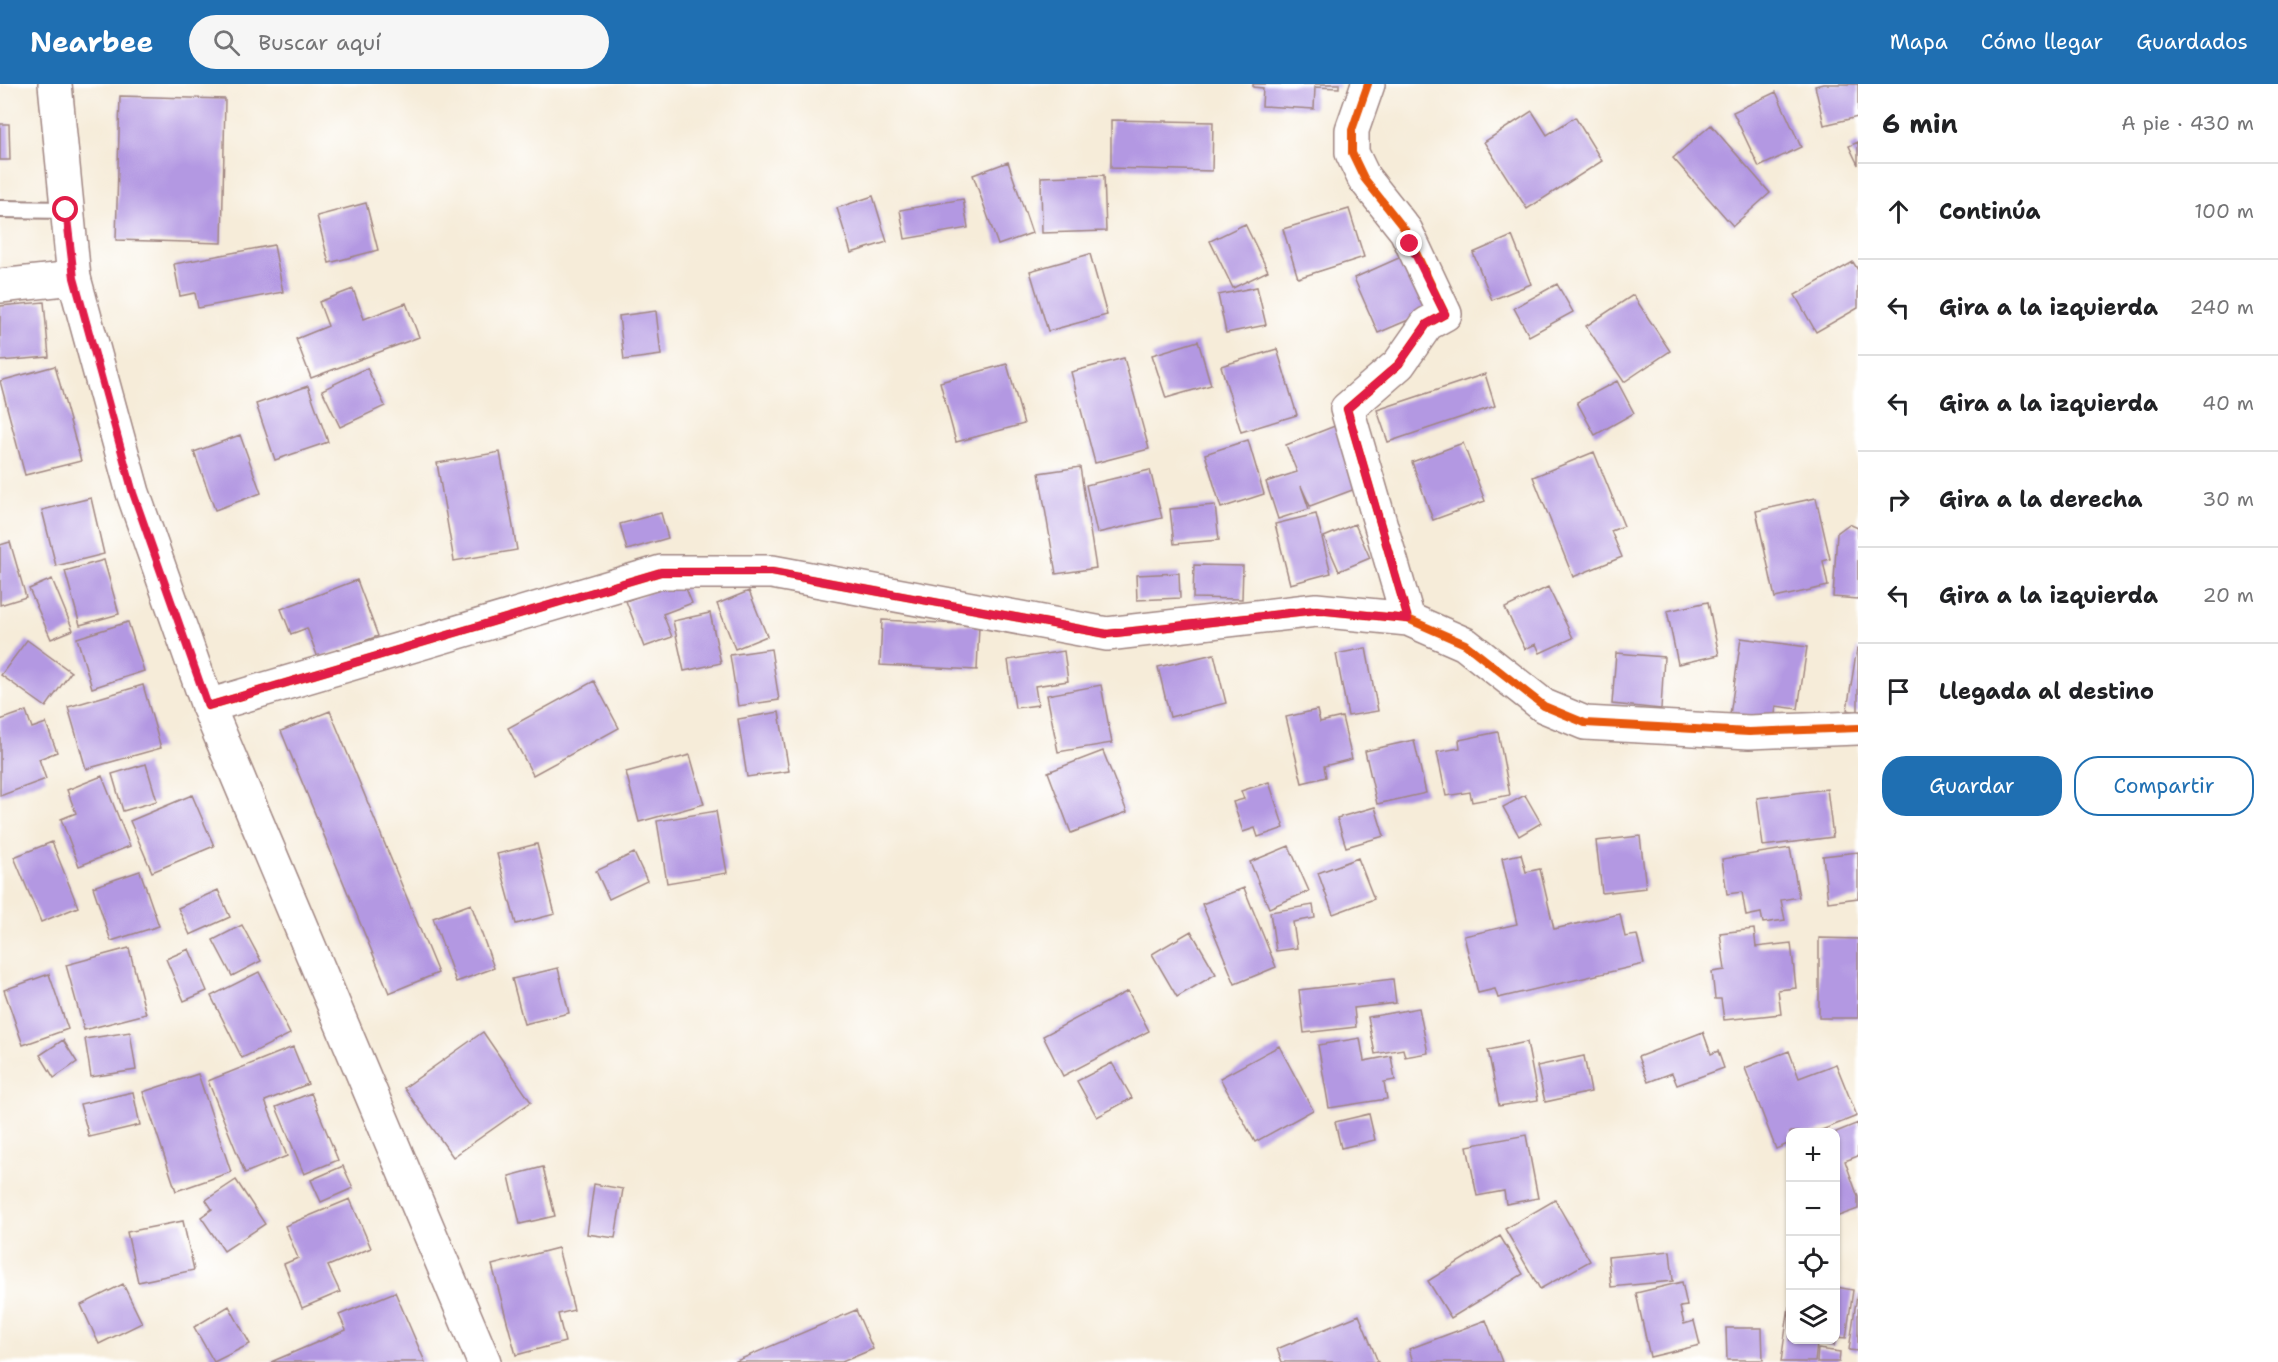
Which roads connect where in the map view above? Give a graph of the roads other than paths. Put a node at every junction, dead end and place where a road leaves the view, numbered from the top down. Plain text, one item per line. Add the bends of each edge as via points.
1 (55, 84) edge
2 (1368, 84) edge
3 (0, 209) edge
4 (66, 210) junction
5 (74, 278) junction
6 (0, 286) edge
7 (1408, 619) junction
8 (208, 706) junction
9 (1858, 728) edge
10 (484, 1362) edge

1 - 4 street
2 - 7 street via 1352,130 1352,153 1364,178 1406,231 1445,314 1427,324 1399,364 1347,409
3 - 4 lane
4 - 5 street
5 - 6 street
5 - 8 street via 133,493
7 - 8 street via 1316,610 1107,634 772,572 661,572
7 - 9 street via 1465,644 1544,706 1585,723 1749,732
8 - 10 street

